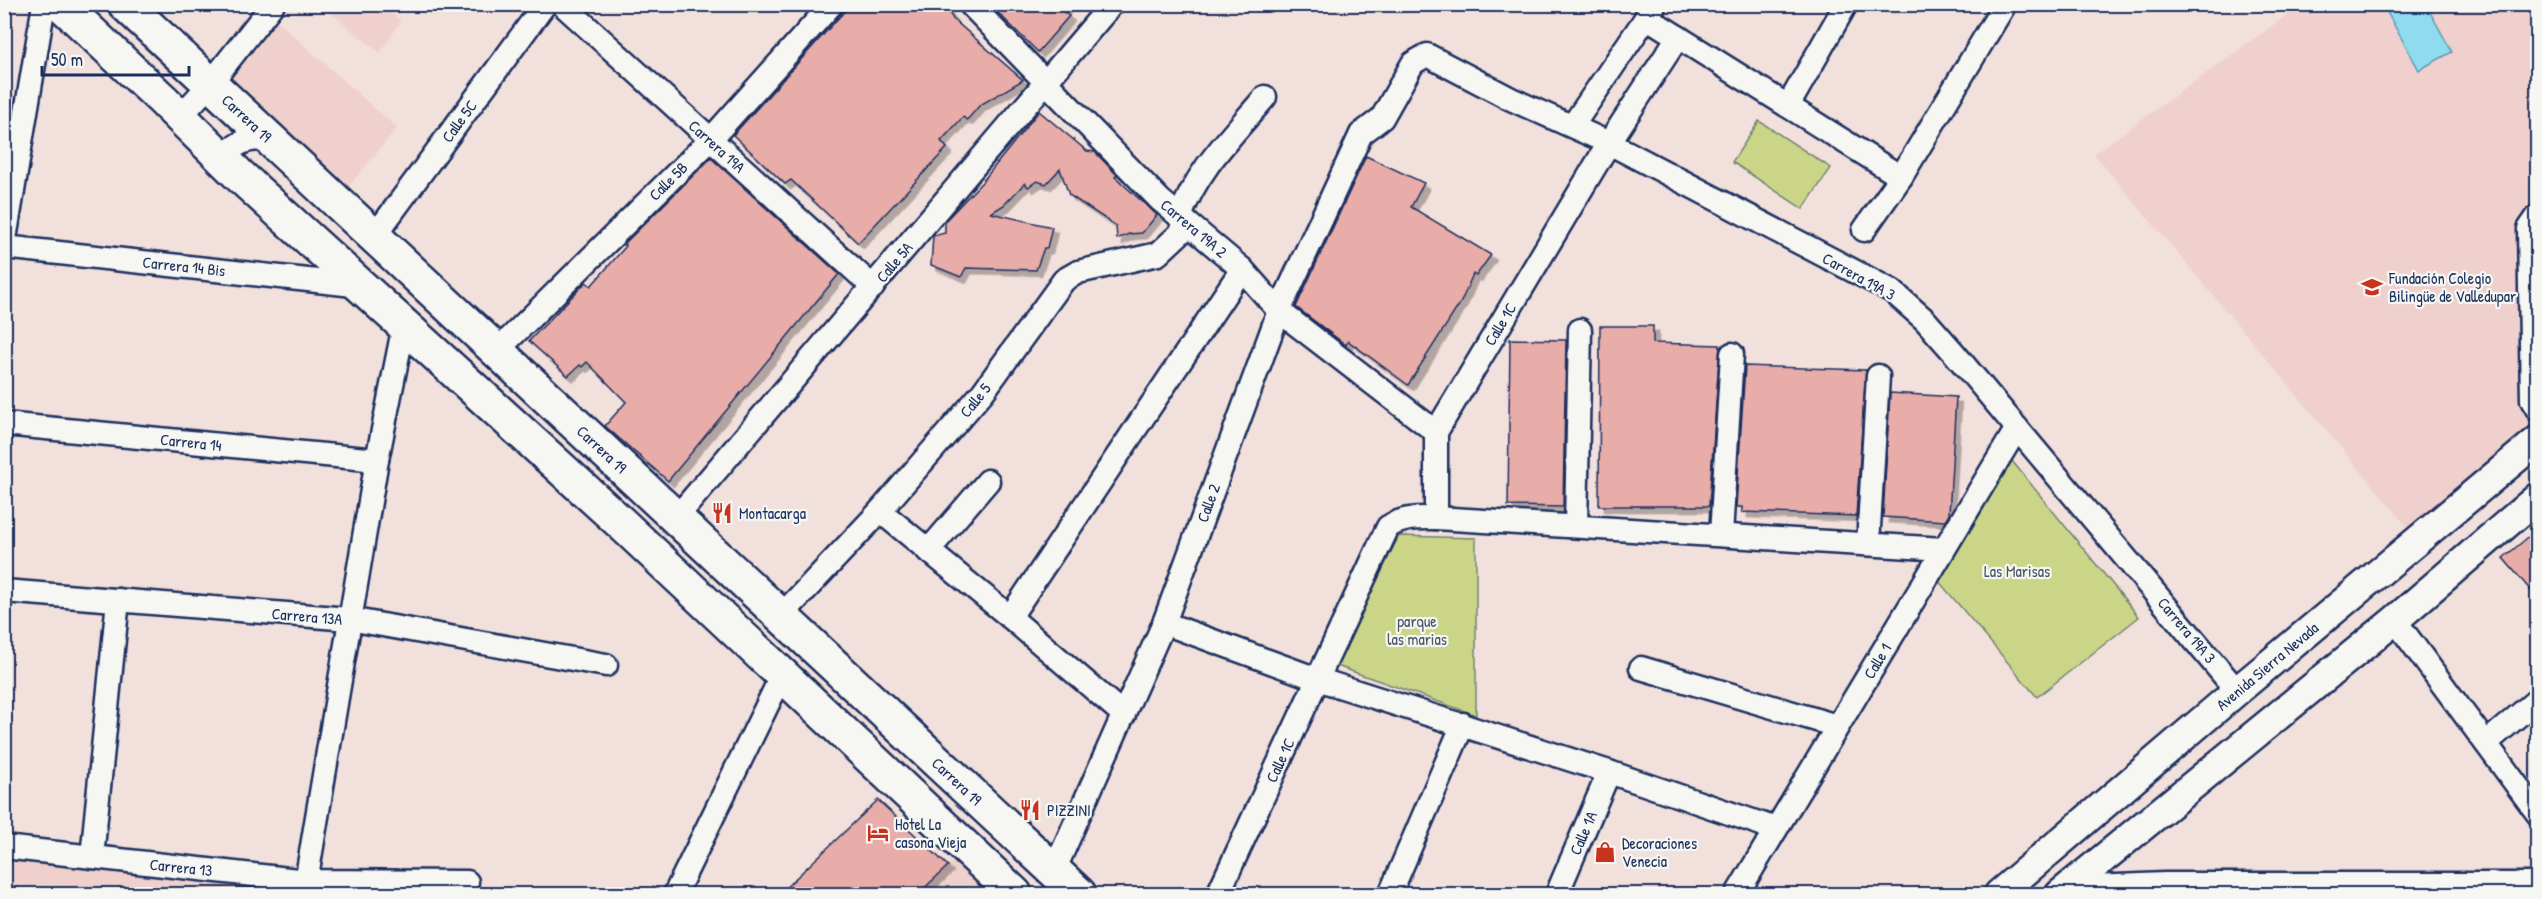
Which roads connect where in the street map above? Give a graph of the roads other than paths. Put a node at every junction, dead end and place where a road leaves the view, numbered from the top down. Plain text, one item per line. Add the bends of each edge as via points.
1 (44, 4) edge
2 (61, 4) edge
3 (125, 4) edge
4 (273, 4) edge
5 (544, 4) edge
6 (562, 4) edge
7 (832, 4) edge
8 (970, 4) edge
9 (1112, 4) edge
10 (1846, 4) edge
11 (2005, 4) edge
12 (1650, 11) edge
13 (1678, 37) junction
14 (210, 84) junction
15 (1045, 85) junction
16 (1264, 97) dead end
17 (163, 100) junction
18 (1788, 106) junction
19 (1573, 125) junction
20 (1361, 135) joint
21 (269, 139) junction
22 (711, 139) junction
23 (1609, 143) junction
24 (240, 176) junction
25 (1901, 177) junction
26 (2538, 216) edge
27 (1185, 221) junction
28 (1864, 230) dead end
29 (374, 237) junction
30 (4, 246) edge
31 (2534, 254) edge
32 (1242, 268) junction
33 (363, 286) junction
34 (873, 287) junction
35 (1279, 311) junction
36 (2534, 323) edge
37 (404, 325) junction
38 (1580, 330) dead end
39 (497, 351) junction
40 (1732, 354) dead end
41 (2534, 354) edge
42 (1878, 376) dead end
43 (2538, 410) edge
44 (4, 424) edge
45 (2017, 428) junction
46 (1436, 432) junction
47 (2538, 440) edge
48 (377, 460) junction
49 (988, 481) dead end
50 (2538, 497) edge
51 (880, 511) junction
52 (676, 518) junction
53 (1436, 518) junction
54 (1576, 526) junction
55 (1721, 535) junction
56 (1868, 544) junction
57 (1944, 549) junction
58 (928, 551) junction
59 (4, 591) edge
60 (118, 600) junction
61 (781, 616) junction
62 (1011, 617) junction
63 (349, 619) junction
64 (2395, 620) junction
65 (1164, 623) junction
66 (606, 665) dead end
67 (1641, 668) dead end
68 (781, 677) junction
69 (1317, 680) junction
70 (2237, 691) junction
71 (2538, 699) edge
72 (1124, 715) junction
73 (1463, 724) junction
74 (1837, 726) junction
75 (2486, 743) junction
76 (1609, 772) junction
77 (2538, 814) edge
78 (1776, 830) junction
79 (4, 847) edge
80 (92, 857) junction
81 (1054, 871) junction
82 (467, 882) dead end
83 (2538, 884) edge
84 (305, 887) edge
85 (2165, 889) edge
86 (2502, 889) edge
87 (2064, 891) edge
88 (675, 894) edge
89 (1015, 894) edge
90 (1079, 894) edge
91 (1218, 894) edge
92 (1390, 894) edge
93 (1557, 894) edge
94 (1737, 894) edge
95 (1999, 894) edge

1 - 30 street
2 - 17 highway
3 - 14 highway, Carrera 19
4 - 14 street
5 - 29 street, Calle 5C
6 - 22 street, Carrera 19A
7 - 22 street, Calle 5B
8 - 15 street, Carrera 19A 2
9 - 15 street, Calle 5A
10 - 18 street
11 - 25 street
12 - 13 street
12 - 19 street
13 - 18 street
13 - 23 street, Calle 1C
14 - 17 street via 189,107
14 - 21 highway, Carrera 19
15 - 27 street, Carrera 19A 2
15 - 34 street, Calle 5A
16 - 27 street via 1198,179 1186,200
17 - 24 highway
18 - 25 street
19 - 20 street, Carrera 19A 3 via 1510,99 1427,55 1413,63 1382,118
19 - 23 street, Carrera 19A 3
20 - 35 street, Calle 2
21 - 24 street via 252,139 231,150 230,160
21 - 29 highway, Carrera 19
22 - 34 street, Carrera 19A
22 - 39 street, Calle 5B
23 - 45 street, Carrera 19A 3 via 1892,291 1925,320
23 - 46 street, Calle 1C
24 - 33 highway
25 - 28 street
26 - 31 street via 2529,229
27 - 32 street, Carrera 19A 2
27 - 51 street, Calle 5 via 1158,254 1078,272 1064,280 983,392
29 - 39 highway, Carrera 19
30 - 33 street, Carrera 14 Bis
31 - 36 street
32 - 35 street, Carrera 19A 2
32 - 62 street
33 - 37 highway
34 - 52 street, Calle 5A
35 - 46 street, Carrera 19A 2
35 - 65 street, Calle 2
36 - 41 street
37 - 48 street
37 - 68 highway via 621,523
38 - 54 street
39 - 52 highway, Carrera 19
40 - 55 street
41 - 43 street via 2532,400
42 - 56 street
44 - 48 street, Carrera 14
45 - 57 street, Calle 1
45 - 70 street, Carrera 19A 3
46 - 53 street
47 - 70 main road, Avenida Sierra Nevada
48 - 63 street
49 - 58 street
50 - 64 main road
51 - 58 street
51 - 61 street, Calle 5
52 - 61 highway, Carrera 19
53 - 54 street
53 - 69 street, Calle 1C via 1408,518 1388,527
54 - 55 street
55 - 56 street
56 - 57 street
57 - 74 street, Calle 1
58 - 62 street
59 - 60 street, Carrera 13A
60 - 63 street, Carrera 13A
60 - 80 street
61 - 81 highway, Carrera 19
62 - 72 street
63 - 66 street, Carrera 13A
63 - 84 street
64 - 75 street
64 - 87 main road
65 - 69 street
65 - 72 street, Calle 2
67 - 74 street
68 - 88 street
68 - 89 highway
69 - 73 street
69 - 91 street, Calle 1C
70 - 95 main road, Avenida Sierra Nevada
71 - 75 street
72 - 81 street, Calle 2
73 - 76 street
73 - 92 street
74 - 78 street, Calle 1
75 - 77 street
76 - 78 street
76 - 93 street, Calle 1A
78 - 94 street, Calle 1
79 - 80 street, Carrera 13
80 - 84 street, Carrera 13
81 - 90 highway, Carrera 19
82 - 84 street, Carrera 13
83 - 86 street
85 - 86 street
85 - 87 street

